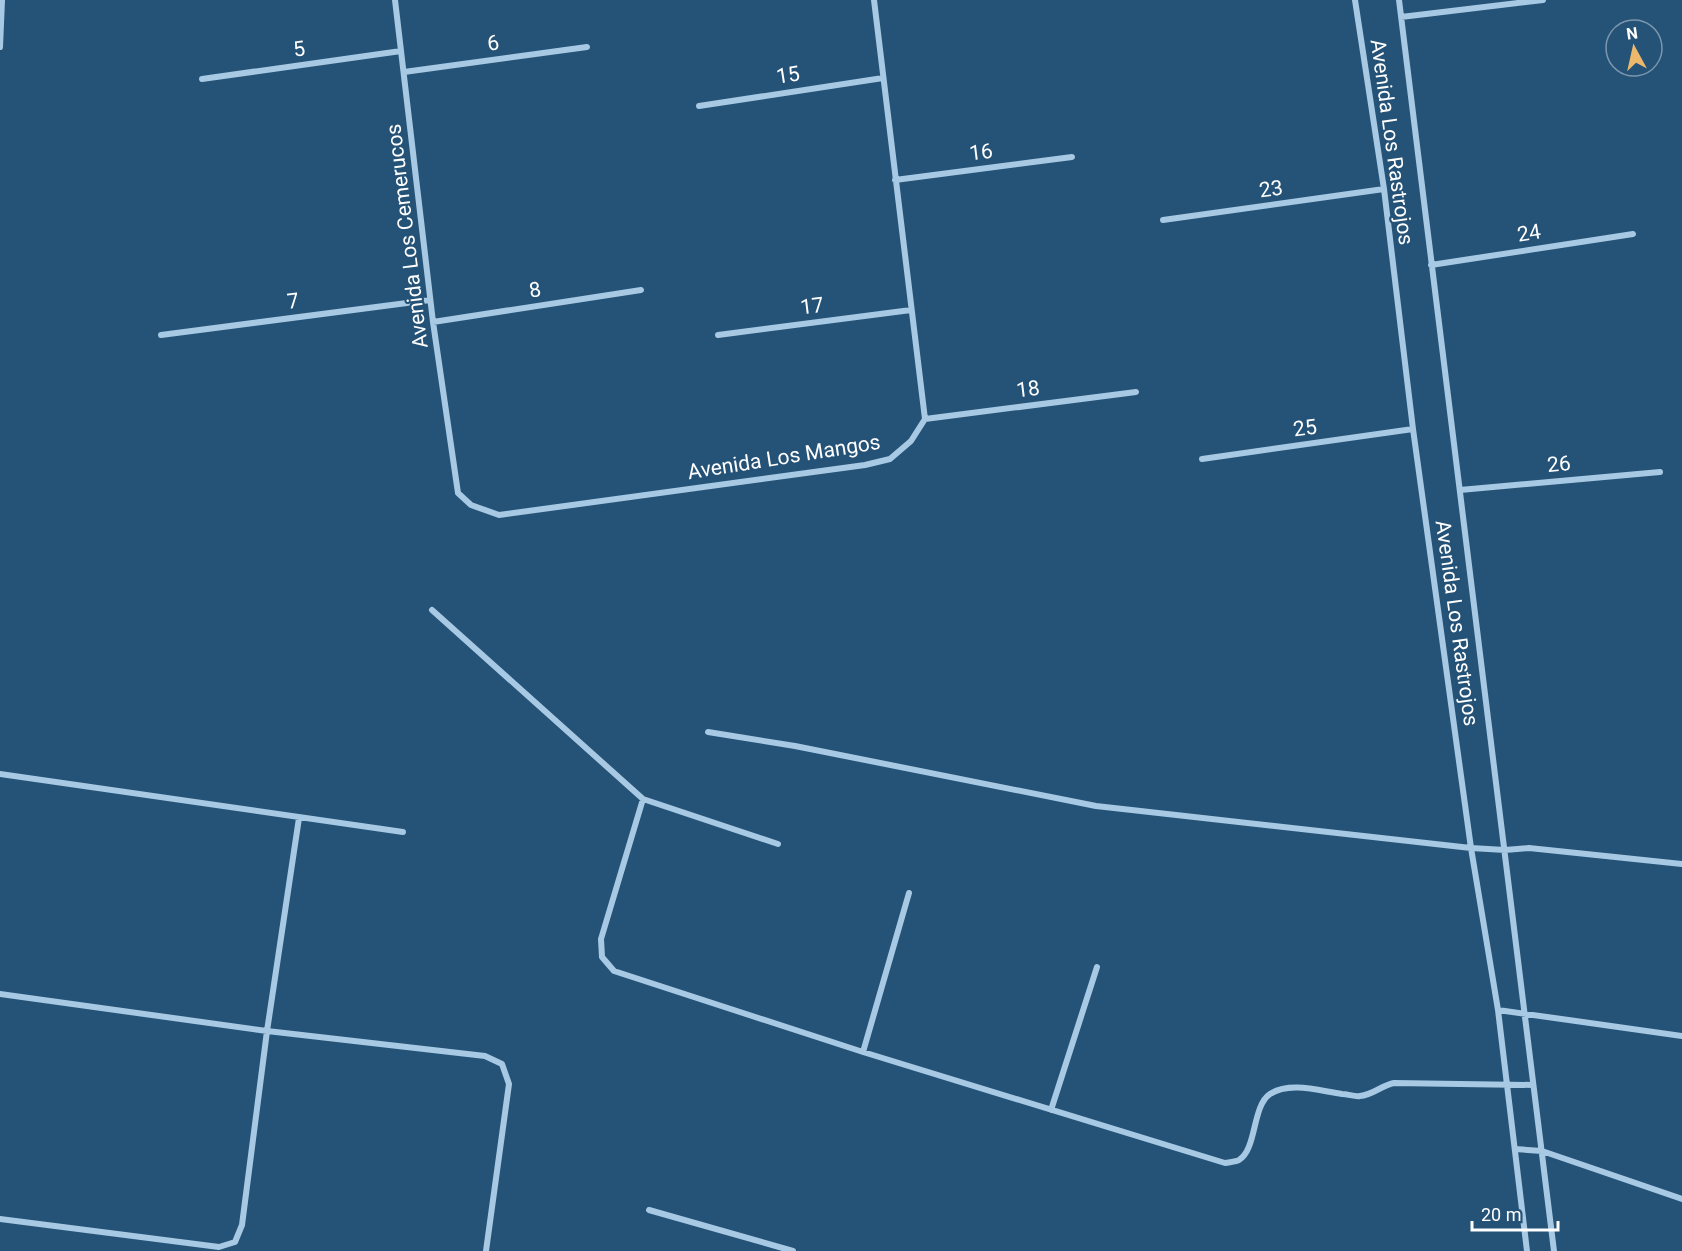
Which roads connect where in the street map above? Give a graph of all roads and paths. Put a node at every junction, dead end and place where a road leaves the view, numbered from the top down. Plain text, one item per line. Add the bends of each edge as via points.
1 (2, 0) edge
2 (395, 0) edge
3 (874, 0) edge
4 (1355, 0) edge
5 (1399, 0) edge
6 (1543, 0) edge
7 (1401, 17) junction
8 (0, 47) edge
9 (586, 47) dead end
10 (401, 51) junction
11 (404, 72) junction
12 (883, 78) junction
13 (202, 79) dead end
14 (699, 106) dead end
15 (1072, 157) dead end
16 (895, 180) junction
17 (1384, 189) junction
18 (1163, 220) dead end
19 (1633, 234) dead end
20 (1431, 265) junction
21 (641, 290) dead end
22 (430, 300) junction
23 (911, 310) junction
24 (433, 322) junction
25 (161, 335) dead end
26 (718, 335) dead end
27 (1136, 392) dead end
28 (925, 419) junction
29 (1413, 429) junction
30 (1202, 459) dead end
31 (453, 468) joint
32 (1660, 471) dead end
33 (1460, 490) junction
34 (432, 610) dead end
35 (708, 732) dead end
36 (0, 774) edge
37 (643, 799) junction
38 (299, 818) junction
39 (403, 832) dead end
40 (778, 844) dead end
41 (1472, 848) junction
42 (1505, 850) junction
43 (1682, 864) edge
44 (909, 893) dead end
45 (1096, 967) dead end
46 (0, 994) edge
47 (1498, 1010) junction
48 (1524, 1014) junction
49 (267, 1031) junction
50 (1682, 1036) edge
51 (863, 1052) junction
52 (1508, 1085) junction
53 (1533, 1085) junction
54 (1051, 1110) junction
55 (1515, 1149) junction
56 (1542, 1151) junction
57 (1682, 1198) edge
58 (649, 1210) dead end
59 (0, 1219) edge
60 (486, 1251) edge
61 (793, 1251) edge
62 (1527, 1251) edge
63 (1554, 1251) edge

1 - 8 street
2 - 10 street, Avenida Los Cemerucos
3 - 12 street
4 - 17 street, Avenida Los Rastrojos
5 - 7 street, Avenida Los Rastrojos
6 - 7 street
7 - 20 street, Avenida Los Rastrojos
9 - 11 street, 6
10 - 11 street, Avenida Los Cemerucos
10 - 13 street, 5
11 - 22 street, Avenida Los Cemerucos
12 - 14 street, 15
12 - 16 street
15 - 16 street, 16
16 - 23 street
17 - 18 street, 23
17 - 29 street, Avenida Los Rastrojos
19 - 20 street, 24
20 - 33 street, Avenida Los Rastrojos
21 - 24 street, 8
22 - 24 street, Avenida Los Cemerucos
22 - 25 street, 7
23 - 26 street, 17
23 - 28 street
24 - 31 street, Avenida Los Cemerucos
27 - 28 street, 18
28 - 31 street, Avenida Los Mangos via 910,441 890,459 865,465 499,515 471,505 458,493
29 - 30 street, 25
29 - 41 street, Avenida Los Rastrojos
32 - 33 street, 26
33 - 42 street, Avenida Los Rastrojos
34 - 37 street
35 - 41 street via 1096,806
36 - 38 street
37 - 40 street
37 - 51 street via 601,939 602,957 614,971
38 - 39 street
38 - 49 street
41 - 42 street
41 - 47 street, Avenida Los Rastrojos
42 - 43 street via 1529,848
42 - 48 street, Avenida Los Rastrojos
44 - 51 street
45 - 54 street
46 - 49 street
47 - 48 street
47 - 52 street, Avenida Los Rastrojos
48 - 50 street
48 - 53 street, Avenida Los Rastrojos
49 - 59 street via 242,1225 235,1242 219,1247
49 - 60 street via 485,1056 502,1064 509,1084
51 - 54 street
52 - 53 street
52 - 54 street via 1394,1083 1360,1096 1296,1087 1280,1090 1268,1095 1261,1107 1247,1150 1239,1160 1225,1163
52 - 55 street, Avenida Los Rastrojos
53 - 56 street, Avenida Los Rastrojos
55 - 56 street
55 - 62 street, Avenida Los Rastrojos
56 - 57 street
56 - 63 street, Avenida Los Rastrojos
58 - 61 street

